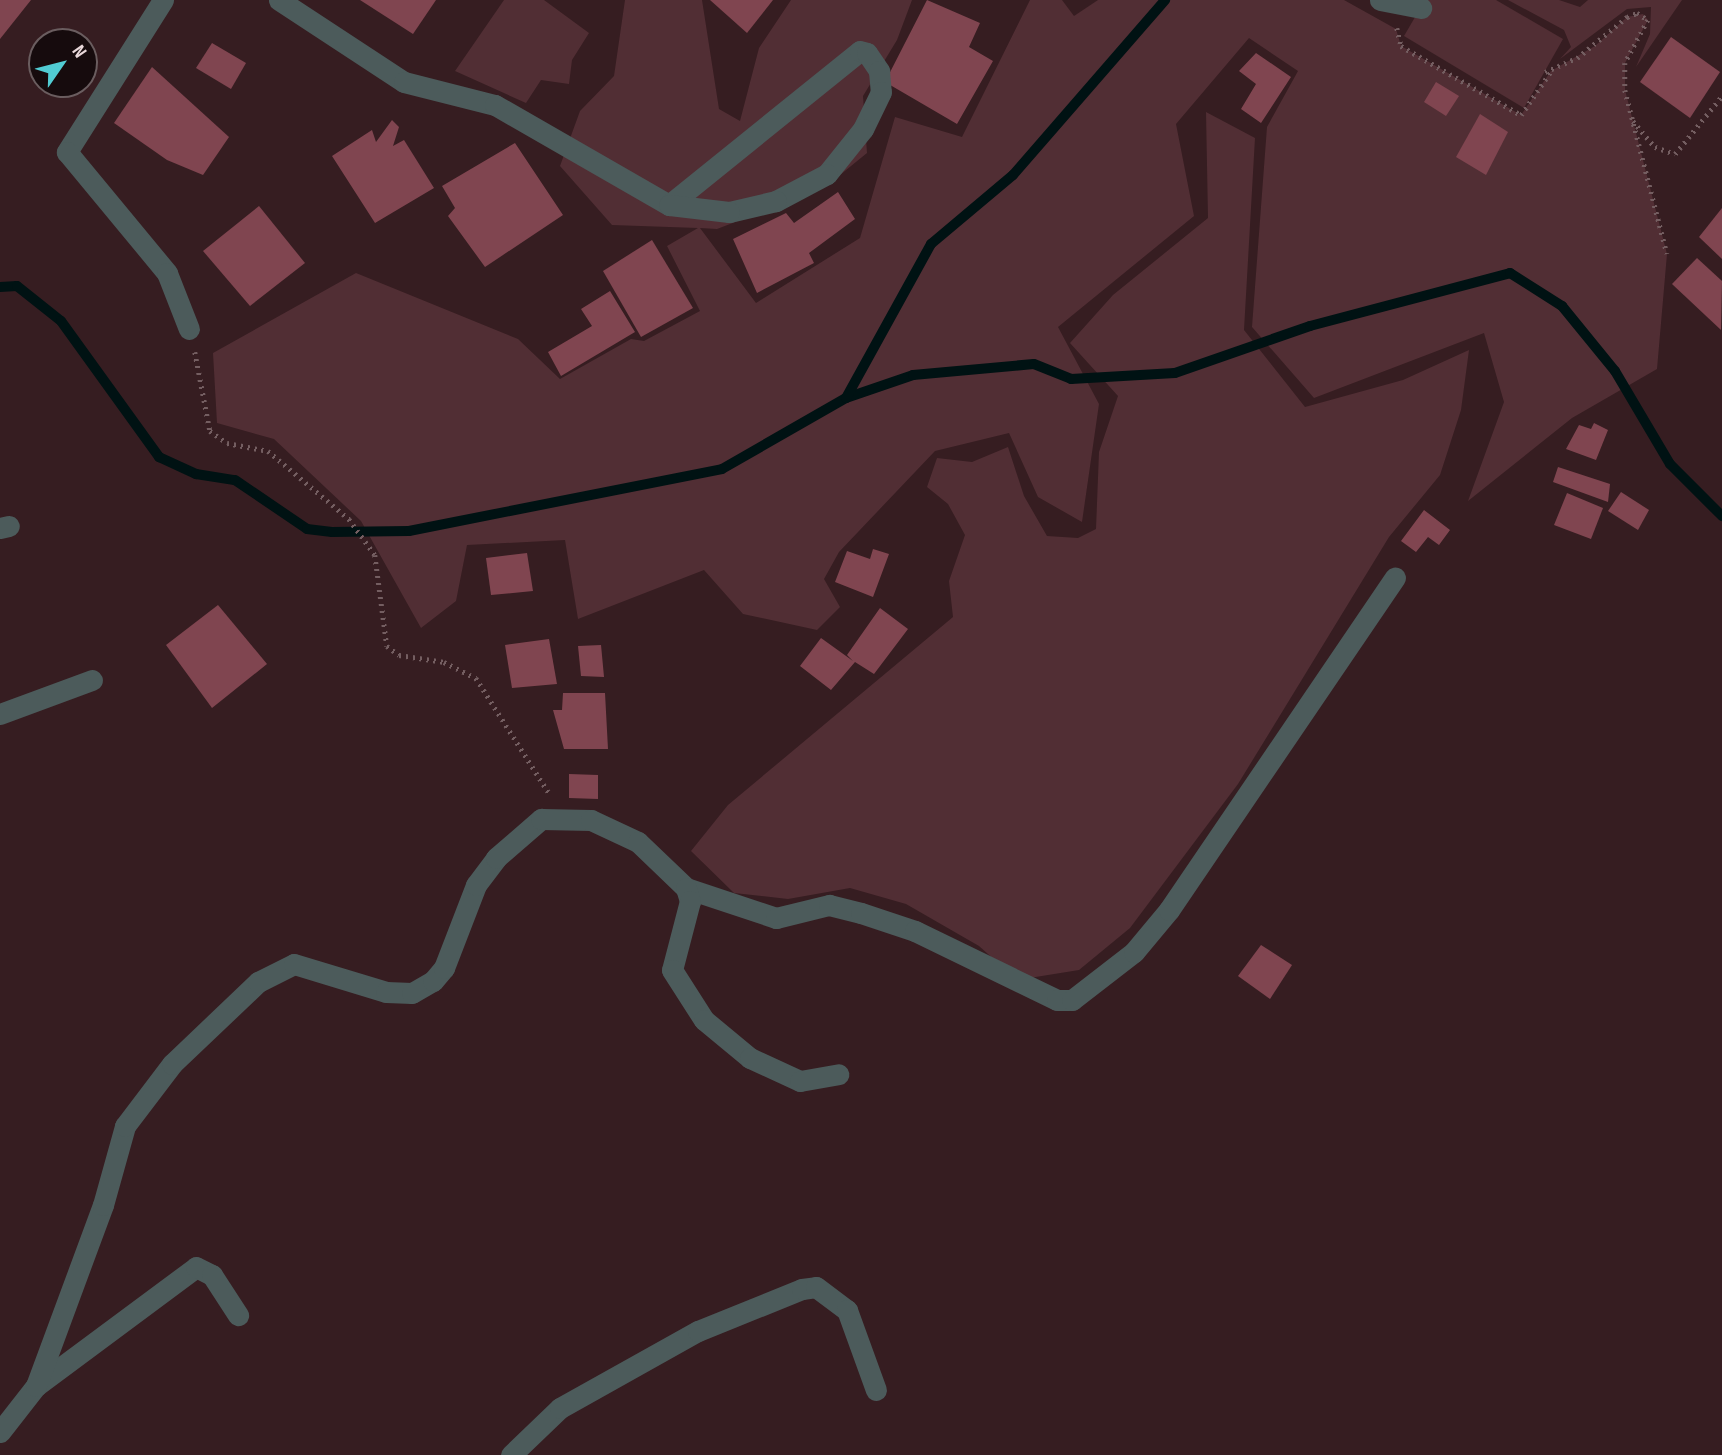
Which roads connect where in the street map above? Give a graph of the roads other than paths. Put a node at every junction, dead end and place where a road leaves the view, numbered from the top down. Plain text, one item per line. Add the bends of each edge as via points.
1 (163, 0) edge
2 (279, 0) edge
3 (1380, 0) edge
4 (1421, 8) road end
5 (669, 205) junction
6 (189, 329) road end
7 (1395, 577) dead end
8 (92, 680) dead end
9 (0, 714) edge
10 (686, 888) junction
11 (838, 1074) dead end
12 (238, 1315) dead end
13 (36, 1386) junction
14 (876, 1390) dead end
15 (0, 1432) edge
16 (511, 1455) edge

1 - 6 street via 67,152 167,273
2 - 5 street via 404,82 495,105
3 - 4 street
5 - 5 street via 729,212 776,201 827,173 863,129 881,92 879,71 867,53 860,51
7 - 10 street via 1169,910 1134,952 1072,1000 1058,1000 915,931 861,913 829,905 776,918
8 - 9 street
10 - 11 street via 690,901 672,970 704,1020 750,1059 800,1081
10 - 13 street via 638,842 591,820 562,815 541,819 496,858 476,885 444,968 433,981 412,993 386,992 294,964 258,982 172,1064 125,1126 103,1205
12 - 13 street via 212,1275 196,1267
13 - 15 street
14 - 16 street via 847,1310 816,1287 802,1289 698,1331 560,1408

